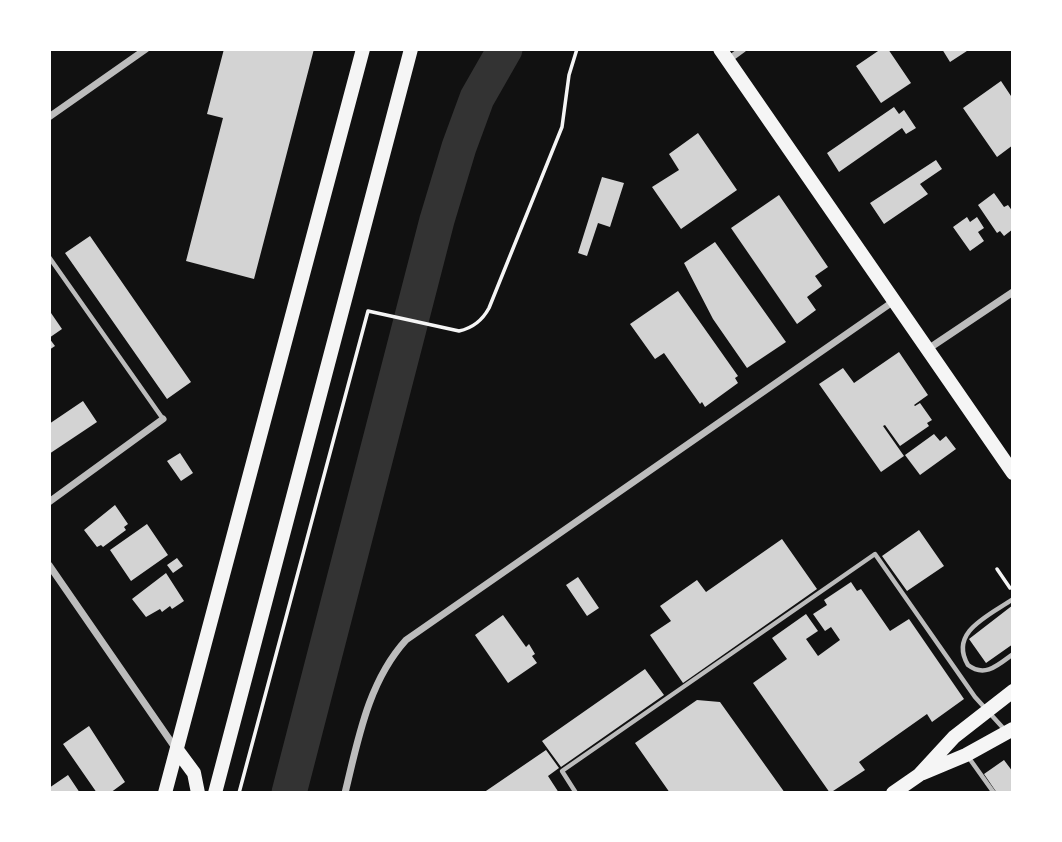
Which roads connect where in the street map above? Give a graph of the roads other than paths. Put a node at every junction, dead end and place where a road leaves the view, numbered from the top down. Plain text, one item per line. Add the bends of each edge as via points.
1 (146, 49) edge
2 (363, 49) edge
3 (411, 49) edge
4 (743, 49) edge
5 (724, 54) edge
6 (49, 117) edge
7 (49, 257) edge
8 (1013, 292) edge
9 (894, 301) junction
10 (927, 349) junction
11 (163, 419) joint
12 (1013, 473) edge
13 (49, 502) edge
14 (49, 565) edge
15 (1013, 599) edge
16 (1013, 654) edge
17 (1013, 691) edge
18 (986, 710) junction
19 (1010, 731) edge
20 (177, 750) junction
21 (966, 755) junction
22 (919, 775) junction
23 (164, 793) edge
24 (198, 793) edge
25 (215, 793) edge
26 (345, 793) edge
27 (576, 793) edge
28 (893, 793) edge
29 (993, 793) edge

1 - 6 street
2 - 20 main road
3 - 25 main road
4 - 5 street
5 - 9 main road
7 - 11 lane
8 - 10 street
9 - 10 main road
9 - 26 street via 406,640 374,687
10 - 12 main road
11 - 13 street
14 - 20 street
15 - 16 lane via 972,628 961,651 968,665 982,671
17 - 18 main road
18 - 19 lane
18 - 22 main road
18 - 27 lane via 874,554 562,771
19 - 21 main road
20 - 23 main road
20 - 24 main road via 194,772
21 - 22 main road
21 - 29 lane
22 - 28 main road

